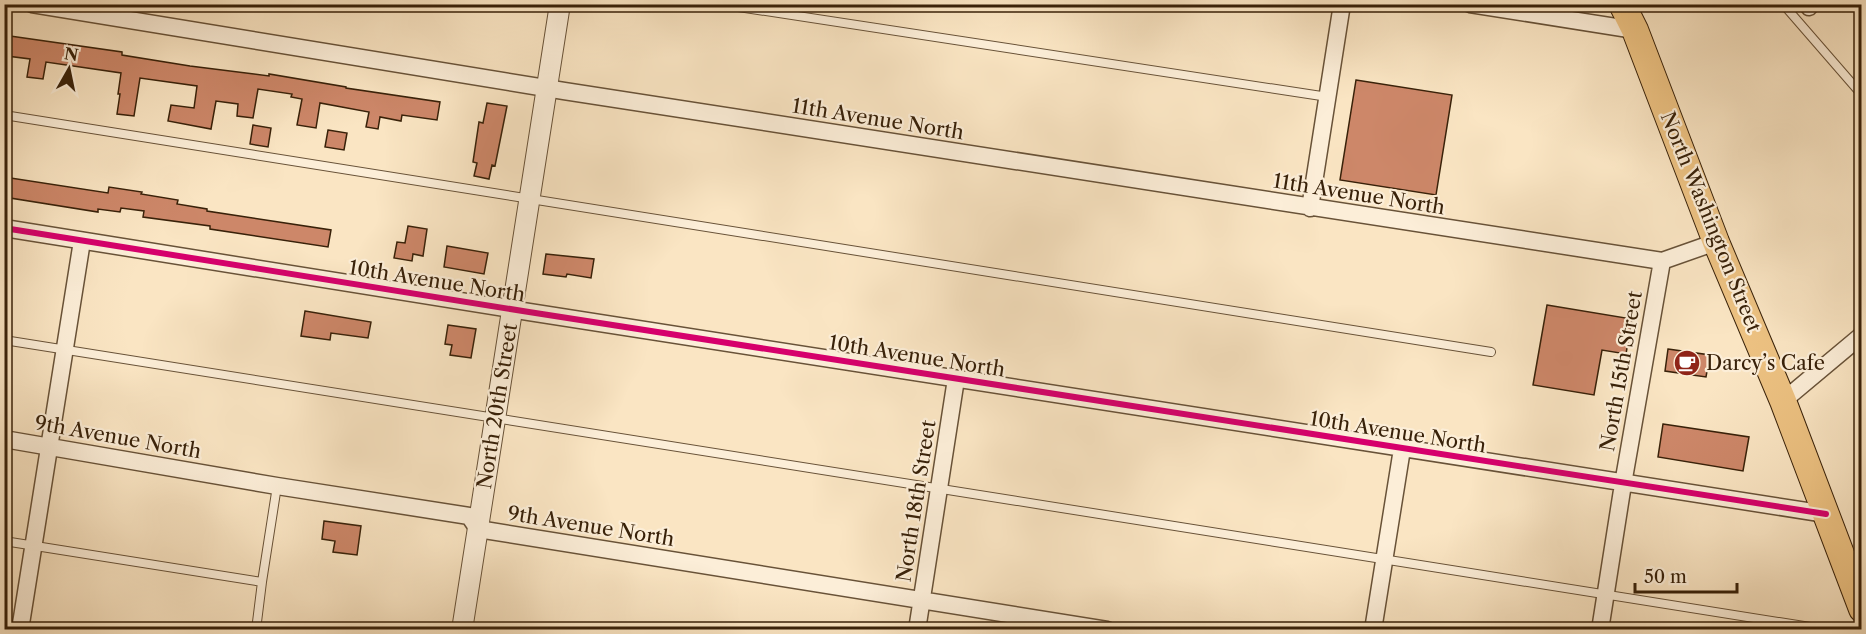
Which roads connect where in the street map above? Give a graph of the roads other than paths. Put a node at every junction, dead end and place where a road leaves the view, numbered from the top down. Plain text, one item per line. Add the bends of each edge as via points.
1 (32, 4) edge
2 (560, 4) edge
3 (719, 4) edge
4 (1342, 4) edge
5 (1470, 4) edge
6 (1622, 4) edge
7 (1783, 4) edge
8 (1635, 30) junction
9 (547, 88) junction
10 (1862, 95) edge
11 (1328, 97) junction
12 (4, 115) edge
13 (530, 198) junction
14 (1310, 208) junction
15 (4, 228) edge
16 (82, 240) junction
17 (1716, 242) junction
18 (1662, 261) junction
19 (512, 310) junction
20 (1862, 335) edge
21 (4, 340) edge
22 (64, 350) junction
23 (1491, 351) dead end
24 (956, 379) junction
25 (1783, 401) junction
26 (495, 418) junction
27 (4, 439) edge
28 (49, 446) junction
29 (1402, 449) junction
30 (1623, 484) junction
31 (277, 486) junction
32 (939, 489) junction
33 (1826, 514) junction
34 (478, 529) junction
35 (4, 541) edge
36 (33, 546) junction
37 (1384, 559) junction
38 (262, 582) junction
39 (1606, 594) junction
40 (922, 600) junction
41 (1862, 609) edge
42 (21, 630) edge
43 (256, 630) edge
44 (462, 630) edge
45 (917, 630) edge
46 (1107, 630) edge
47 (1373, 630) edge
48 (1600, 630) edge
49 (1829, 630) edge

1 - 9 street, 11th Avenue North
2 - 9 street, North 20th Street
3 - 11 lane
4 - 11 street
5 - 8 street
6 - 8 main road, North Washington Street
7 - 10 lane
8 - 17 main road, North Washington Street
9 - 13 street, North 20th Street
9 - 14 street, 11th Avenue North
11 - 14 street
12 - 13 lane
13 - 19 street, North 20th Street
13 - 23 lane
14 - 18 street, 11th Avenue North
15 - 16 street, 10th Avenue North
16 - 19 street, 10th Avenue North
16 - 22 street
17 - 18 street, 11th Avenue North
17 - 25 main road, North Washington Street
18 - 30 street, North 15th Street
19 - 24 street, 10th Avenue North
19 - 26 street, North 20th Street
20 - 25 street
21 - 22 lane
22 - 26 lane
22 - 28 street
24 - 29 street, 10th Avenue North
24 - 32 street, North 18th Street
25 - 33 main road, North Washington Street
26 - 32 lane
26 - 34 street, North 20th Street
27 - 28 street, 9th Avenue North
28 - 31 street, 9th Avenue North
28 - 36 street
29 - 30 street, 10th Avenue North
29 - 37 street
30 - 33 street, 10th Avenue North
30 - 39 street, North 15th Street
31 - 34 street, 9th Avenue North via 469,516
31 - 38 lane
32 - 37 lane
32 - 40 street, North 18th Street
33 - 41 main road, North Washington Street
34 - 40 street, 9th Avenue North
34 - 44 street, North 20th Street
35 - 36 lane
36 - 38 lane
36 - 42 street
37 - 39 lane
37 - 47 street
38 - 43 lane
39 - 48 street, North 15th Street
39 - 49 lane
40 - 45 street, North 18th Street
40 - 46 street, 9th Avenue North

